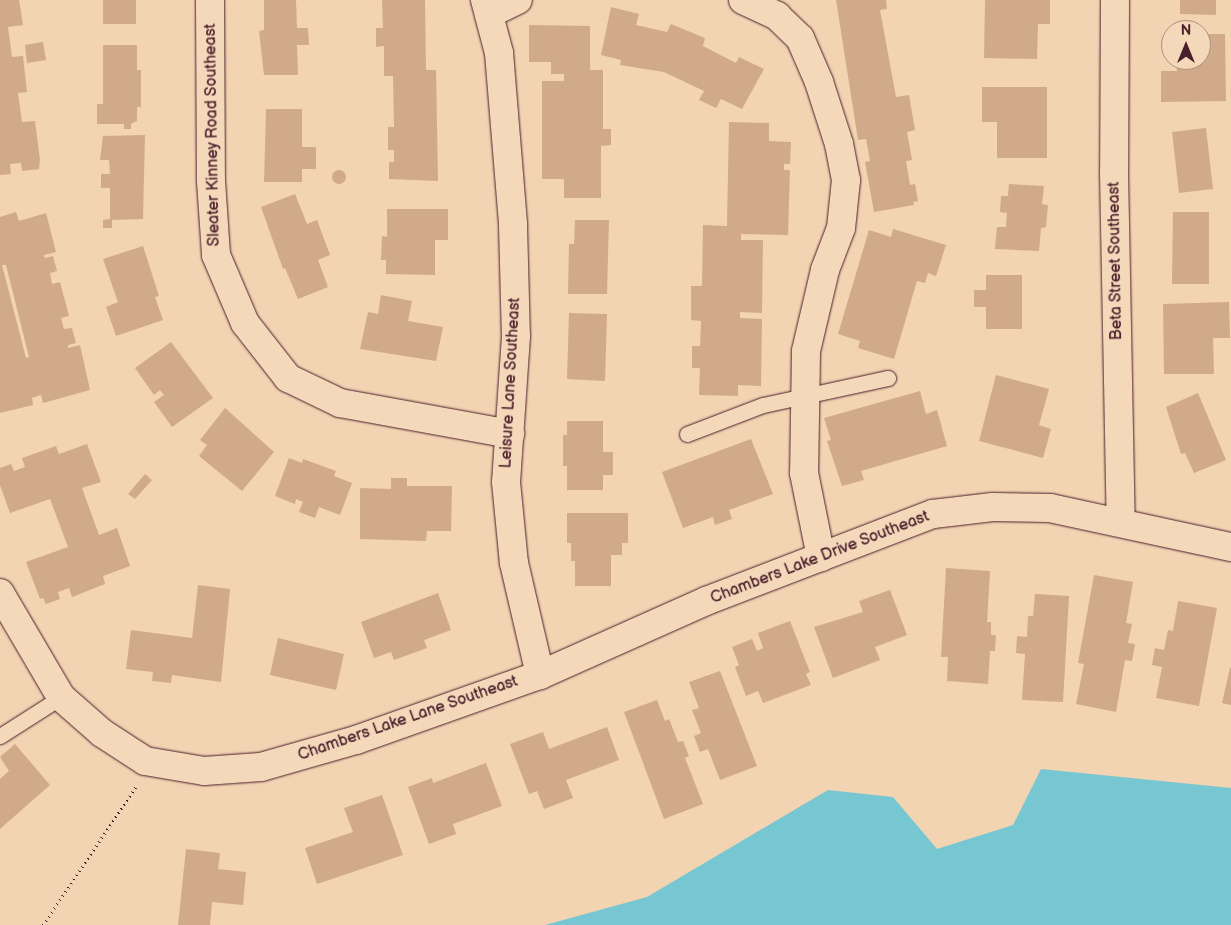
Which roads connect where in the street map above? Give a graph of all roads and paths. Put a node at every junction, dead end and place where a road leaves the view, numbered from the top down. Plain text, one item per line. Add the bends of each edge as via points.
1 (210, 0) edge
2 (518, 0) edge
3 (743, 0) edge
4 (1115, 0) edge
5 (487, 7) edge
6 (780, 8) edge
7 (888, 378) dead end
8 (805, 394) junction
9 (510, 434) junction
10 (687, 434) dead end
11 (1121, 521) junction
12 (1231, 547) edge
13 (821, 557) junction
14 (0, 593) edge
15 (540, 674) junction
16 (60, 697) junction
17 (0, 736) edge
18 (145, 761) junction
19 (42, 925) edge

1 - 9 street, Sleater Kinney Road Southeast via 211,181 216,255 245,323 288,378 340,404
2 - 5 street
3 - 6 street
4 - 11 street, Beta Street Southeast via 1114,172
5 - 9 street, Leisure Lane Southeast via 499,53 513,225 516,336
6 - 8 street via 800,38 819,82 839,144 846,180 842,228 825,270 812,318 806,351
7 - 8 lane
8 - 10 lane via 764,405
8 - 13 street via 804,473
9 - 15 street, Leisure Lane Southeast via 506,482 514,563
11 - 12 street, Chambers Lake Drive Southeast
11 - 13 street, Chambers Lake Drive Southeast via 1050,508 984,508 933,514
13 - 15 street, Chambers Lake Drive Southeast via 706,601
14 - 16 street, Chambers Lake Lane Southeast
15 - 18 street, Chambers Lake Lane Southeast via 356,740 261,767 204,771
16 - 17 lane
16 - 18 street, Chambers Lake Lane Southeast via 102,733
18 - 19 path via 135,792

